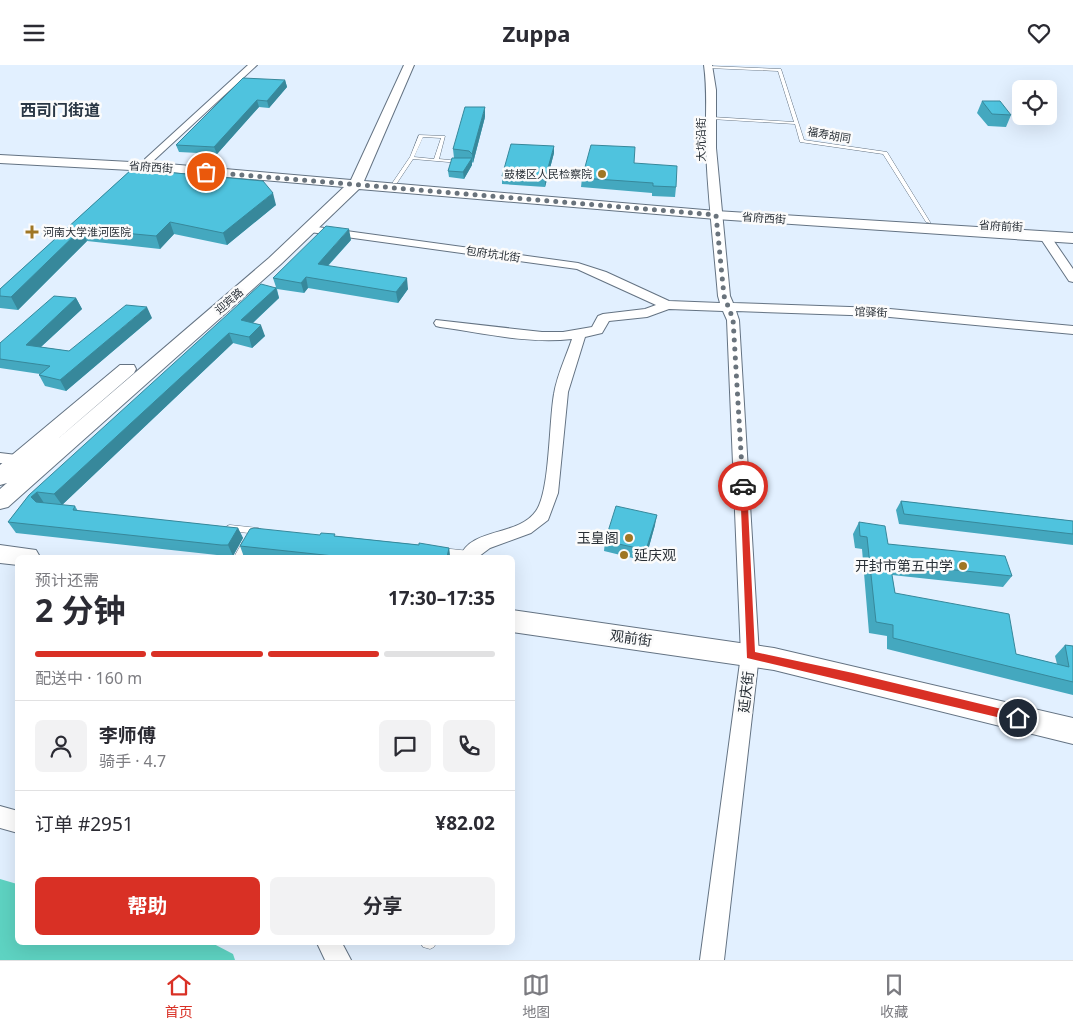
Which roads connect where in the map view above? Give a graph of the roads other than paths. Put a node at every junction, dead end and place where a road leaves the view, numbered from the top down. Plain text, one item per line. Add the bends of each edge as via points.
1 (253, 65) edge
2 (399, 65) edge
3 (409, 65) edge
4 (709, 66) edge
5 (712, 118) junction
6 (796, 123) junction
7 (0, 154) edge
8 (412, 158) junction
9 (0, 159) edge
10 (436, 160) junction
11 (469, 163) edge
12 (145, 164) junction
13 (128, 179) edge
14 (351, 182) junction
15 (395, 182) junction
16 (716, 211) junction
17 (929, 226) junction
18 (310, 229) junction
19 (1073, 231) edge
20 (1045, 236) junction
21 (1073, 238) edge
22 (1073, 278) edge
23 (668, 305) junction
24 (729, 309) junction
25 (440, 323) dead end
26 (1073, 330) edge
27 (580, 334) junction
28 (0, 458) edge
29 (20, 460) junction
30 (0, 477) edge
31 (0, 501) edge
32 (223, 527) edge
33 (252, 531) junction
34 (272, 533) edge
35 (435, 551) edge
36 (0, 554) edge
37 (239, 555) edge
38 (462, 555) edge
39 (470, 555) edge
40 (15, 556) edge
41 (515, 621) edge
42 (750, 655) junction
43 (1073, 731) edge
44 (0, 817) edge
45 (15, 821) edge
46 (330, 945) edge
47 (339, 960) edge
48 (712, 960) edge

1 - 12 street
2 - 14 street, 迎宾路
3 - 14 street, 迎宾路
4 - 5 street, 大坑沿街
4 - 6 lane, 福寿胡同 via 780,70
5 - 6 lane
5 - 16 street, 大坑沿街
6 - 17 lane, 福寿胡同 via 802,141 885,153
7 - 12 street, 省府西街
8 - 10 lane
8 - 10 lane via 422,137 443,137
8 - 15 lane
9 - 12 street, 省府西街
10 - 11 lane
12 - 13 street
12 - 14 street, 省府西街
14 - 15 street, 省府西街
14 - 16 street, 省府西街
14 - 18 street, 迎宾路
14 - 29 street, 迎宾路
15 - 16 street, 省府西街
16 - 17 street, 省府西街
16 - 24 street, 延庆街 via 724,296
17 - 19 street, 省府前街
17 - 20 street, 省府前街
18 - 23 street, 包府坑北街 via 578,266 596,271
18 - 31 street, 迎宾路
20 - 21 street, 省府前街
20 - 22 street
23 - 24 street, 馆驿街
23 - 27 street via 647,313 607,317 602,319 597,330
24 - 26 street, 馆驿街 via 879,312
24 - 42 street, 延庆街 via 733,319 741,444
25 - 27 street via 547,336
27 - 39 street via 561,391 552,481 544,514 536,523 476,547
28 - 29 street
29 - 30 street, 迎宾路
32 - 33 lane
33 - 34 lane
33 - 37 lane
35 - 38 lane
36 - 40 street
41 - 42 street, 观前街
42 - 43 street, 观前街
42 - 48 street, 延庆街
44 - 45 street
46 - 47 street

